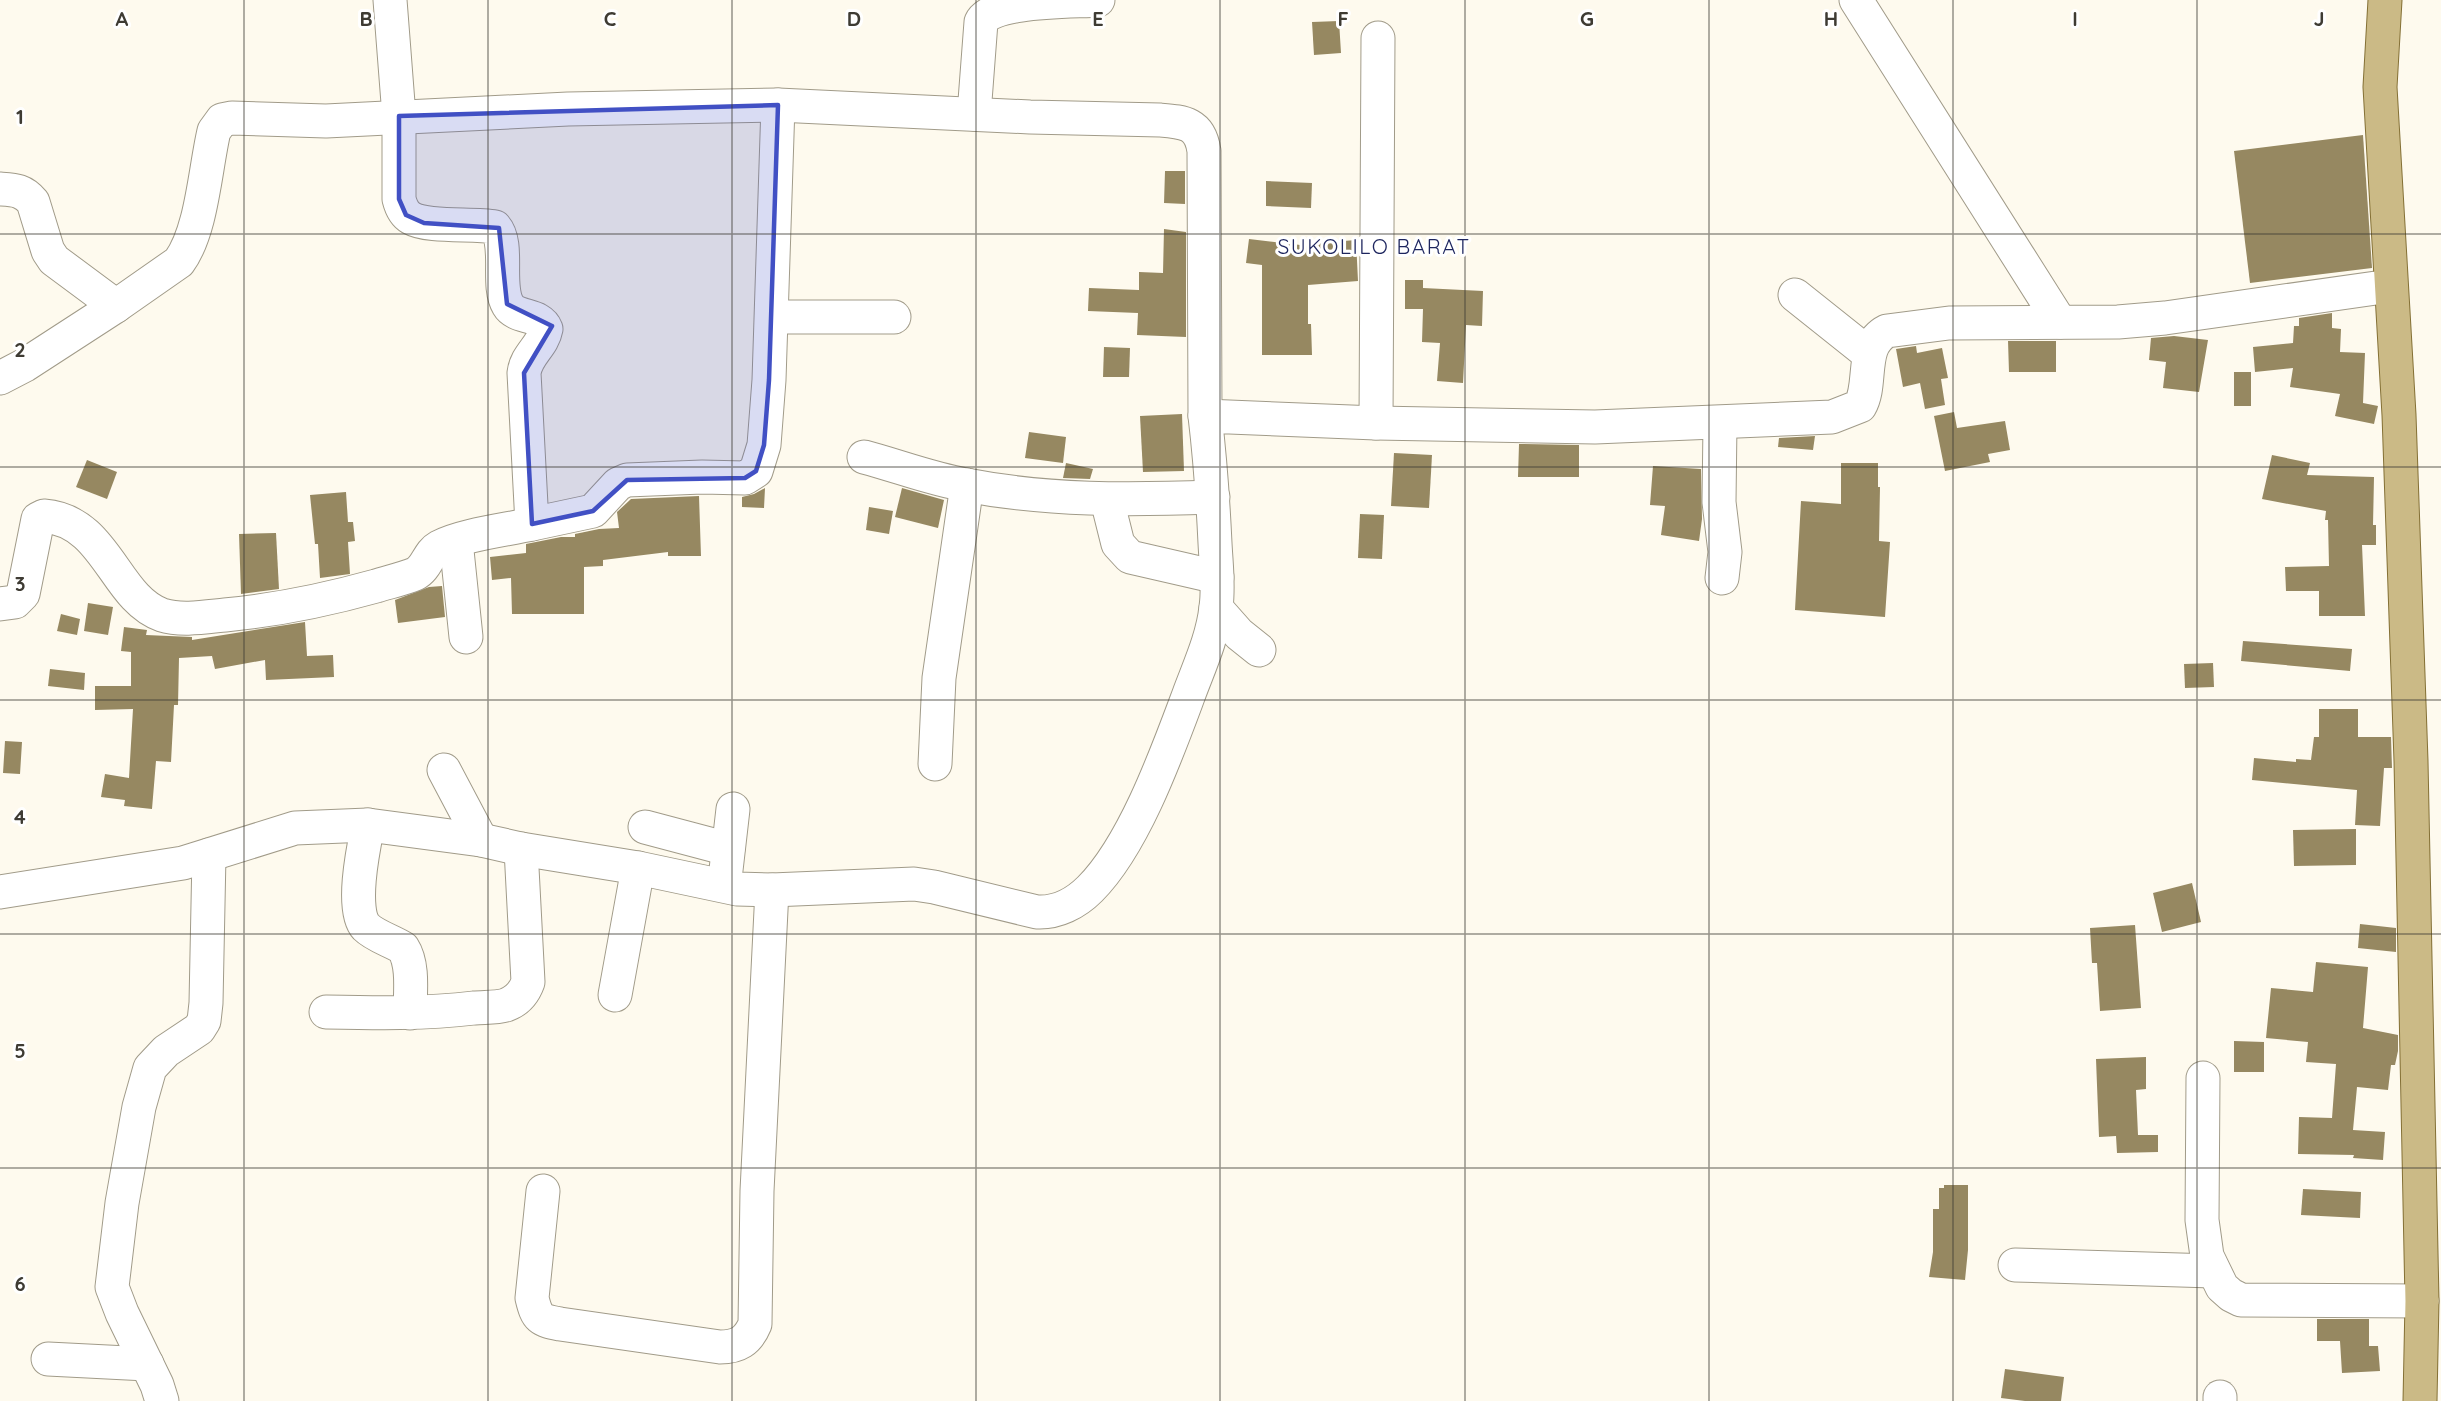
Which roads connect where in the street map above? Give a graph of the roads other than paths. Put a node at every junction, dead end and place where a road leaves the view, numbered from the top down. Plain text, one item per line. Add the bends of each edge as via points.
1 (390, 0) edge
2 (1856, 0) edge
3 (2385, 0) edge
4 (1084, 1) edge
5 (978, 11) edge
6 (1378, 38) dead end
7 (778, 105) junction
8 (974, 114) junction
9 (399, 116) junction
10 (0, 189) edge
11 (2390, 286) junction
12 (1795, 295) dead end
13 (116, 306) junction
14 (772, 317) junction
15 (894, 317) dead end
16 (2060, 322) junction
17 (1869, 354) junction
18 (12, 372) edge
19 (0, 396) edge
20 (1205, 416) junction
21 (1376, 423) junction
22 (1720, 423) junction
23 (864, 457) dead end
24 (967, 486) junction
25 (1213, 498) junction
26 (1107, 500) junction
27 (531, 524) junction
28 (456, 541) junction
29 (1722, 578) dead end
30 (1217, 592) junction
31 (0, 604) edge
32 (466, 637) dead end
33 (1259, 650) dead end
34 (935, 764) dead end
35 (444, 770) dead end
36 (733, 809) dead end
37 (368, 825) junction
38 (645, 827) dead end
39 (481, 840) junction
40 (521, 849) junction
41 (728, 849) junction
42 (209, 855) junction
43 (638, 868) junction
44 (724, 887) junction
45 (772, 890) junction
46 (0, 892) edge
47 (615, 994) dead end
48 (326, 1012) dead end
49 (410, 1012) junction
50 (2203, 1078) dead end
51 (543, 1191) dead end
52 (2015, 1265) dead end
53 (2213, 1271) junction
54 (2422, 1301) junction
55 (48, 1359) dead end
56 (147, 1364) junction
57 (162, 1401) edge
58 (2420, 1401) edge

1 - 9 street
2 - 16 street
3 - 11 main road via 2380,87
4 - 5 street via 1014,6 986,14
5 - 8 street
6 - 21 street
7 - 8 street
7 - 9 street
7 - 14 street
8 - 20 street via 1160,120 1180,122 1199,134 1204,151
9 - 13 street via 219,121 184,255 172,268
9 - 27 street via 399,199 406,215 424,223 497,229 507,304 545,326 546,332 528,358 524,372
10 - 13 street via 20,190 28,196 54,260
11 - 16 street via 2165,318
11 - 54 main road via 2399,415 2411,760
12 - 17 street
13 - 18 street
14 - 15 street
14 - 27 street via 764,445 753,474 745,478 627,480 593,510
16 - 17 street via 1949,323 1887,331 1880,335
17 - 22 street via 1864,397 1856,410 1832,417
18 - 19 street
20 - 21 street
20 - 25 street
21 - 22 street via 1595,428
22 - 29 street via 1719,502 1725,552
23 - 24 street
24 - 26 street
24 - 34 street via 939,678
25 - 26 street
25 - 30 street
26 - 30 street via 1118,544 1130,557
27 - 28 street
28 - 31 street via 434,551 418,572 350,593 265,612 169,617 142,605 85,533 44,516 38,519 22,594 15,602
28 - 32 street
30 - 33 street via 1239,634
30 - 45 street via 1196,676 1148,796 1117,854 1092,888 1070,905 1037,912 914,884
35 - 39 street
36 - 41 street
37 - 39 street
37 - 42 street via 289,829
37 - 49 street via 359,882 361,915 368,928 406,952
38 - 41 street
39 - 40 street
40 - 43 street
40 - 49 street via 528,982 523,993 506,1005
41 - 44 street
42 - 46 street via 157,868
42 - 56 street via 204,1021 195,1033 150,1068 139,1107 112,1287
43 - 44 street
43 - 47 street
44 - 45 street
45 - 51 street via 755,1324 747,1338 737,1346 720,1347 540,1318 532,1298
48 - 49 street
50 - 53 street via 2202,1220
52 - 53 street
53 - 54 street via 2222,1287 2241,1300
54 - 58 main road
55 - 56 street
56 - 57 street

